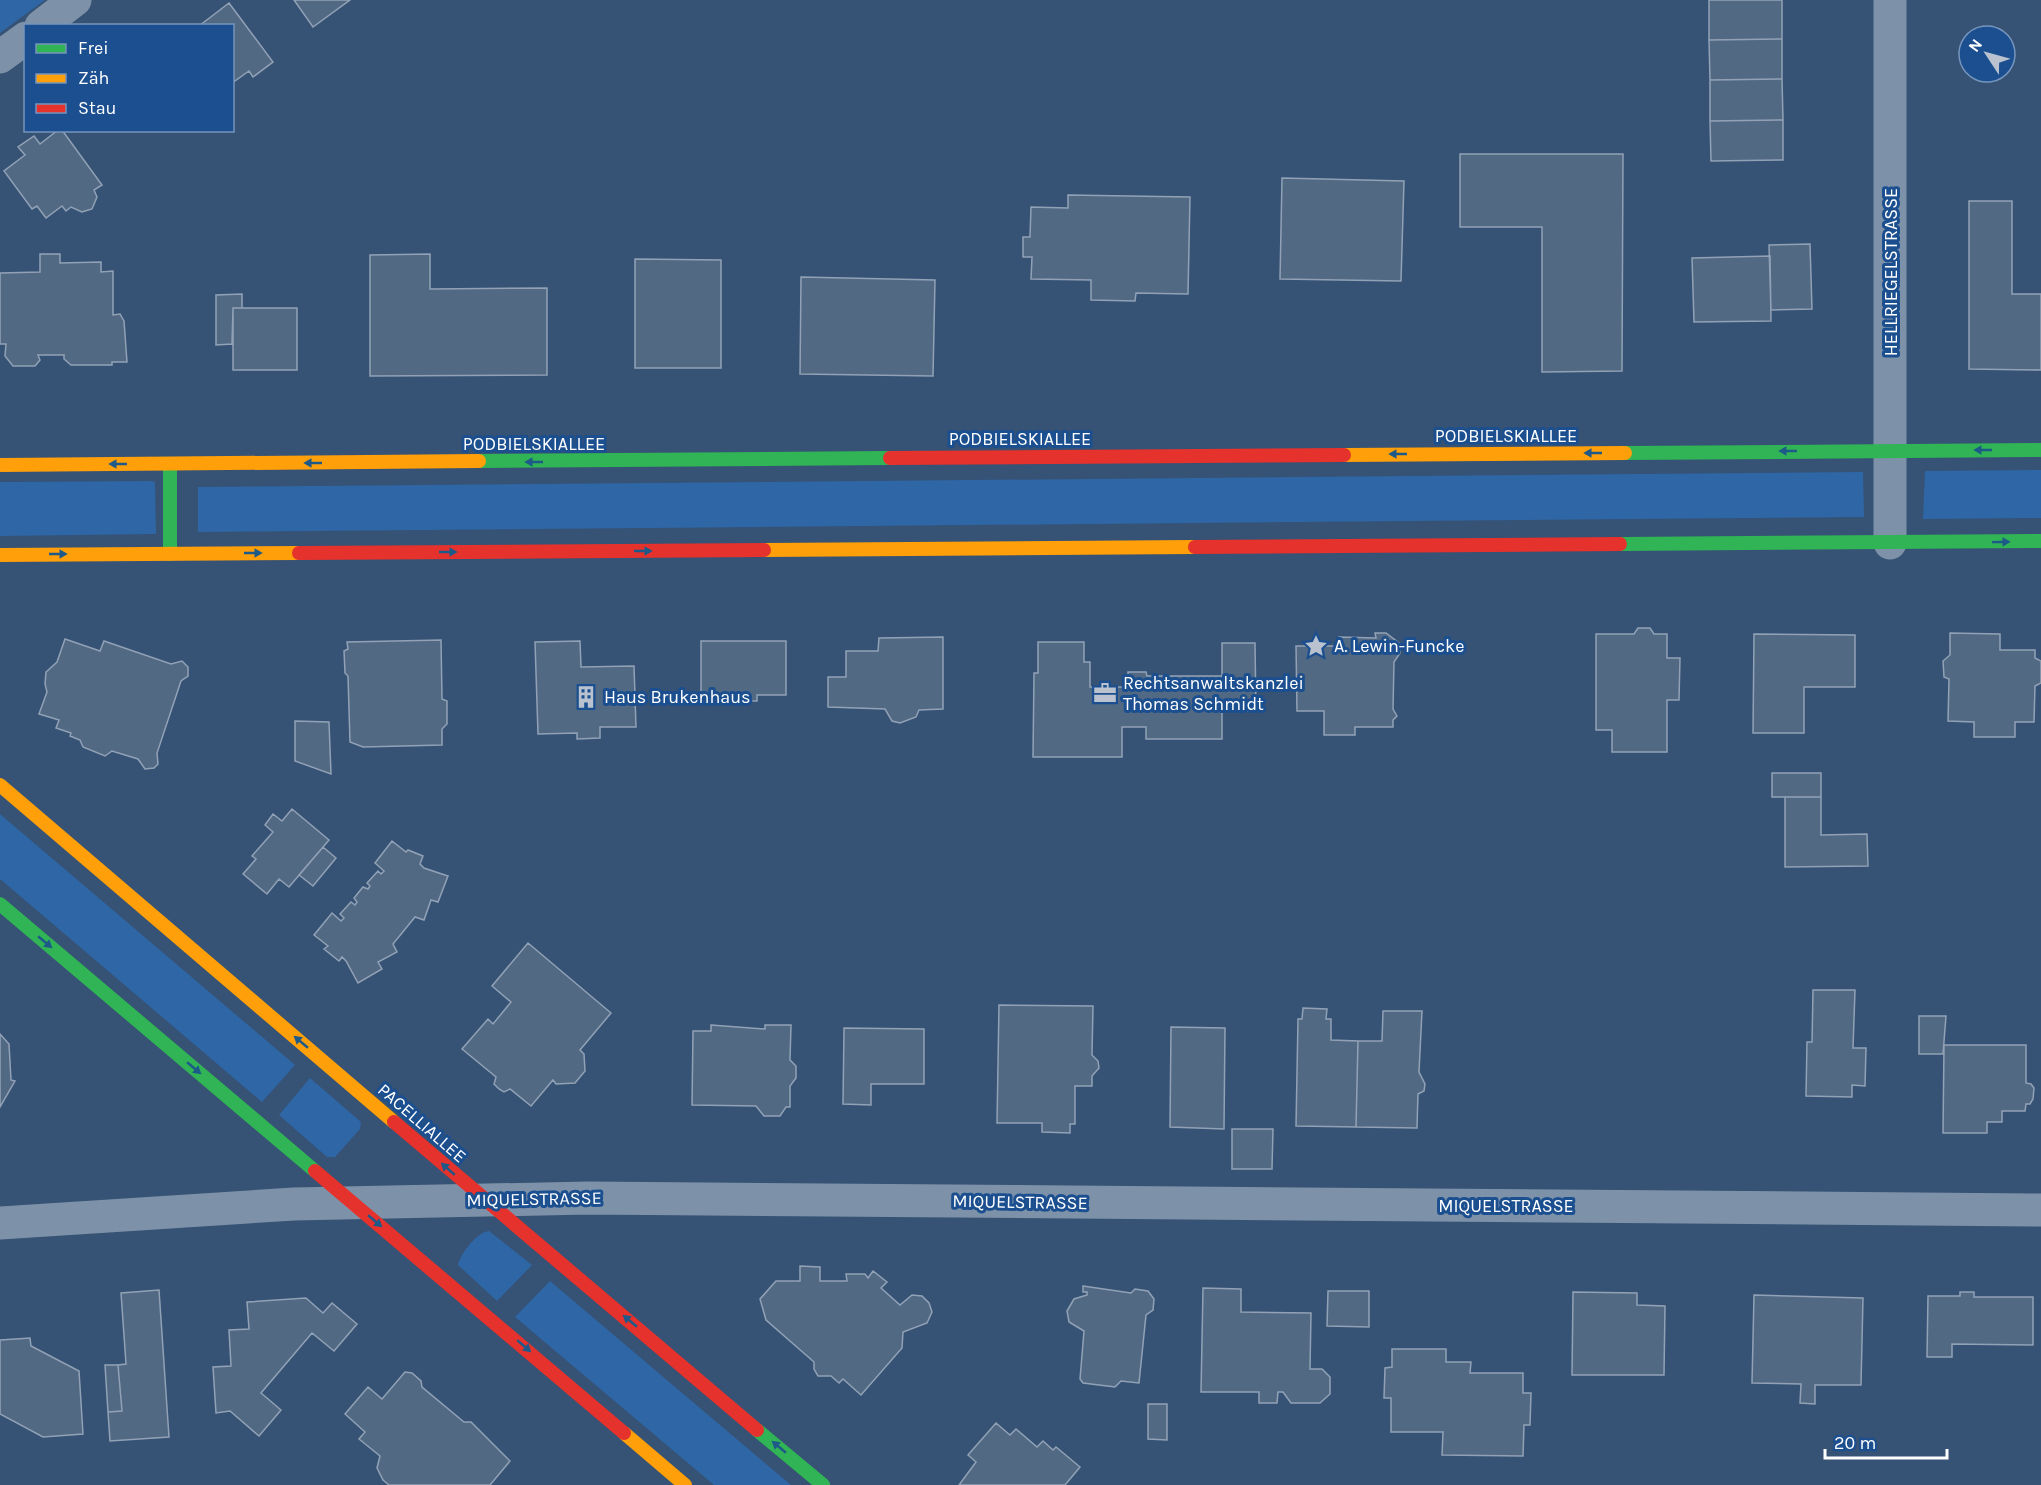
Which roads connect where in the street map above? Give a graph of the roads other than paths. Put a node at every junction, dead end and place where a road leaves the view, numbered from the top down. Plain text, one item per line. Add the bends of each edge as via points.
1 (75, 0) edge
2 (1890, 0) edge
3 (44, 24) edge
4 (24, 39) edge
5 (0, 57) edge
6 (2041, 450) edge
7 (1890, 451) junction
8 (170, 464) junction
9 (0, 465) edge
10 (2041, 541) edge
11 (1890, 543) junction
12 (170, 554) junction
13 (0, 555) edge
14 (0, 785) edge
15 (0, 904) edge
16 (484, 1200) junction
17 (353, 1203) junction
18 (2041, 1210) edge
19 (0, 1223) edge
20 (685, 1485) edge
21 (823, 1485) edge

1 - 3 street
2 - 7 street, HELLRIEGELSTRASSE
4 - 5 street
6 -> 7 street, PODBIELSKIALLEE
7 -> 8 street, PODBIELSKIALLEE
7 - 11 street, HELLRIEGELSTRASSE
8 -> 9 street, PODBIELSKIALLEE
8 - 12 street
11 -> 10 street
12 -> 11 street
13 -> 12 street
16 -> 14 street, PACELLIALLEE
15 -> 17 street
16 - 17 street, MIQUELSTRASSE
16 - 18 street, MIQUELSTRASSE
21 -> 16 street, PACELLIALLEE
17 - 19 street, MIQUELSTRASSE
17 -> 20 street

